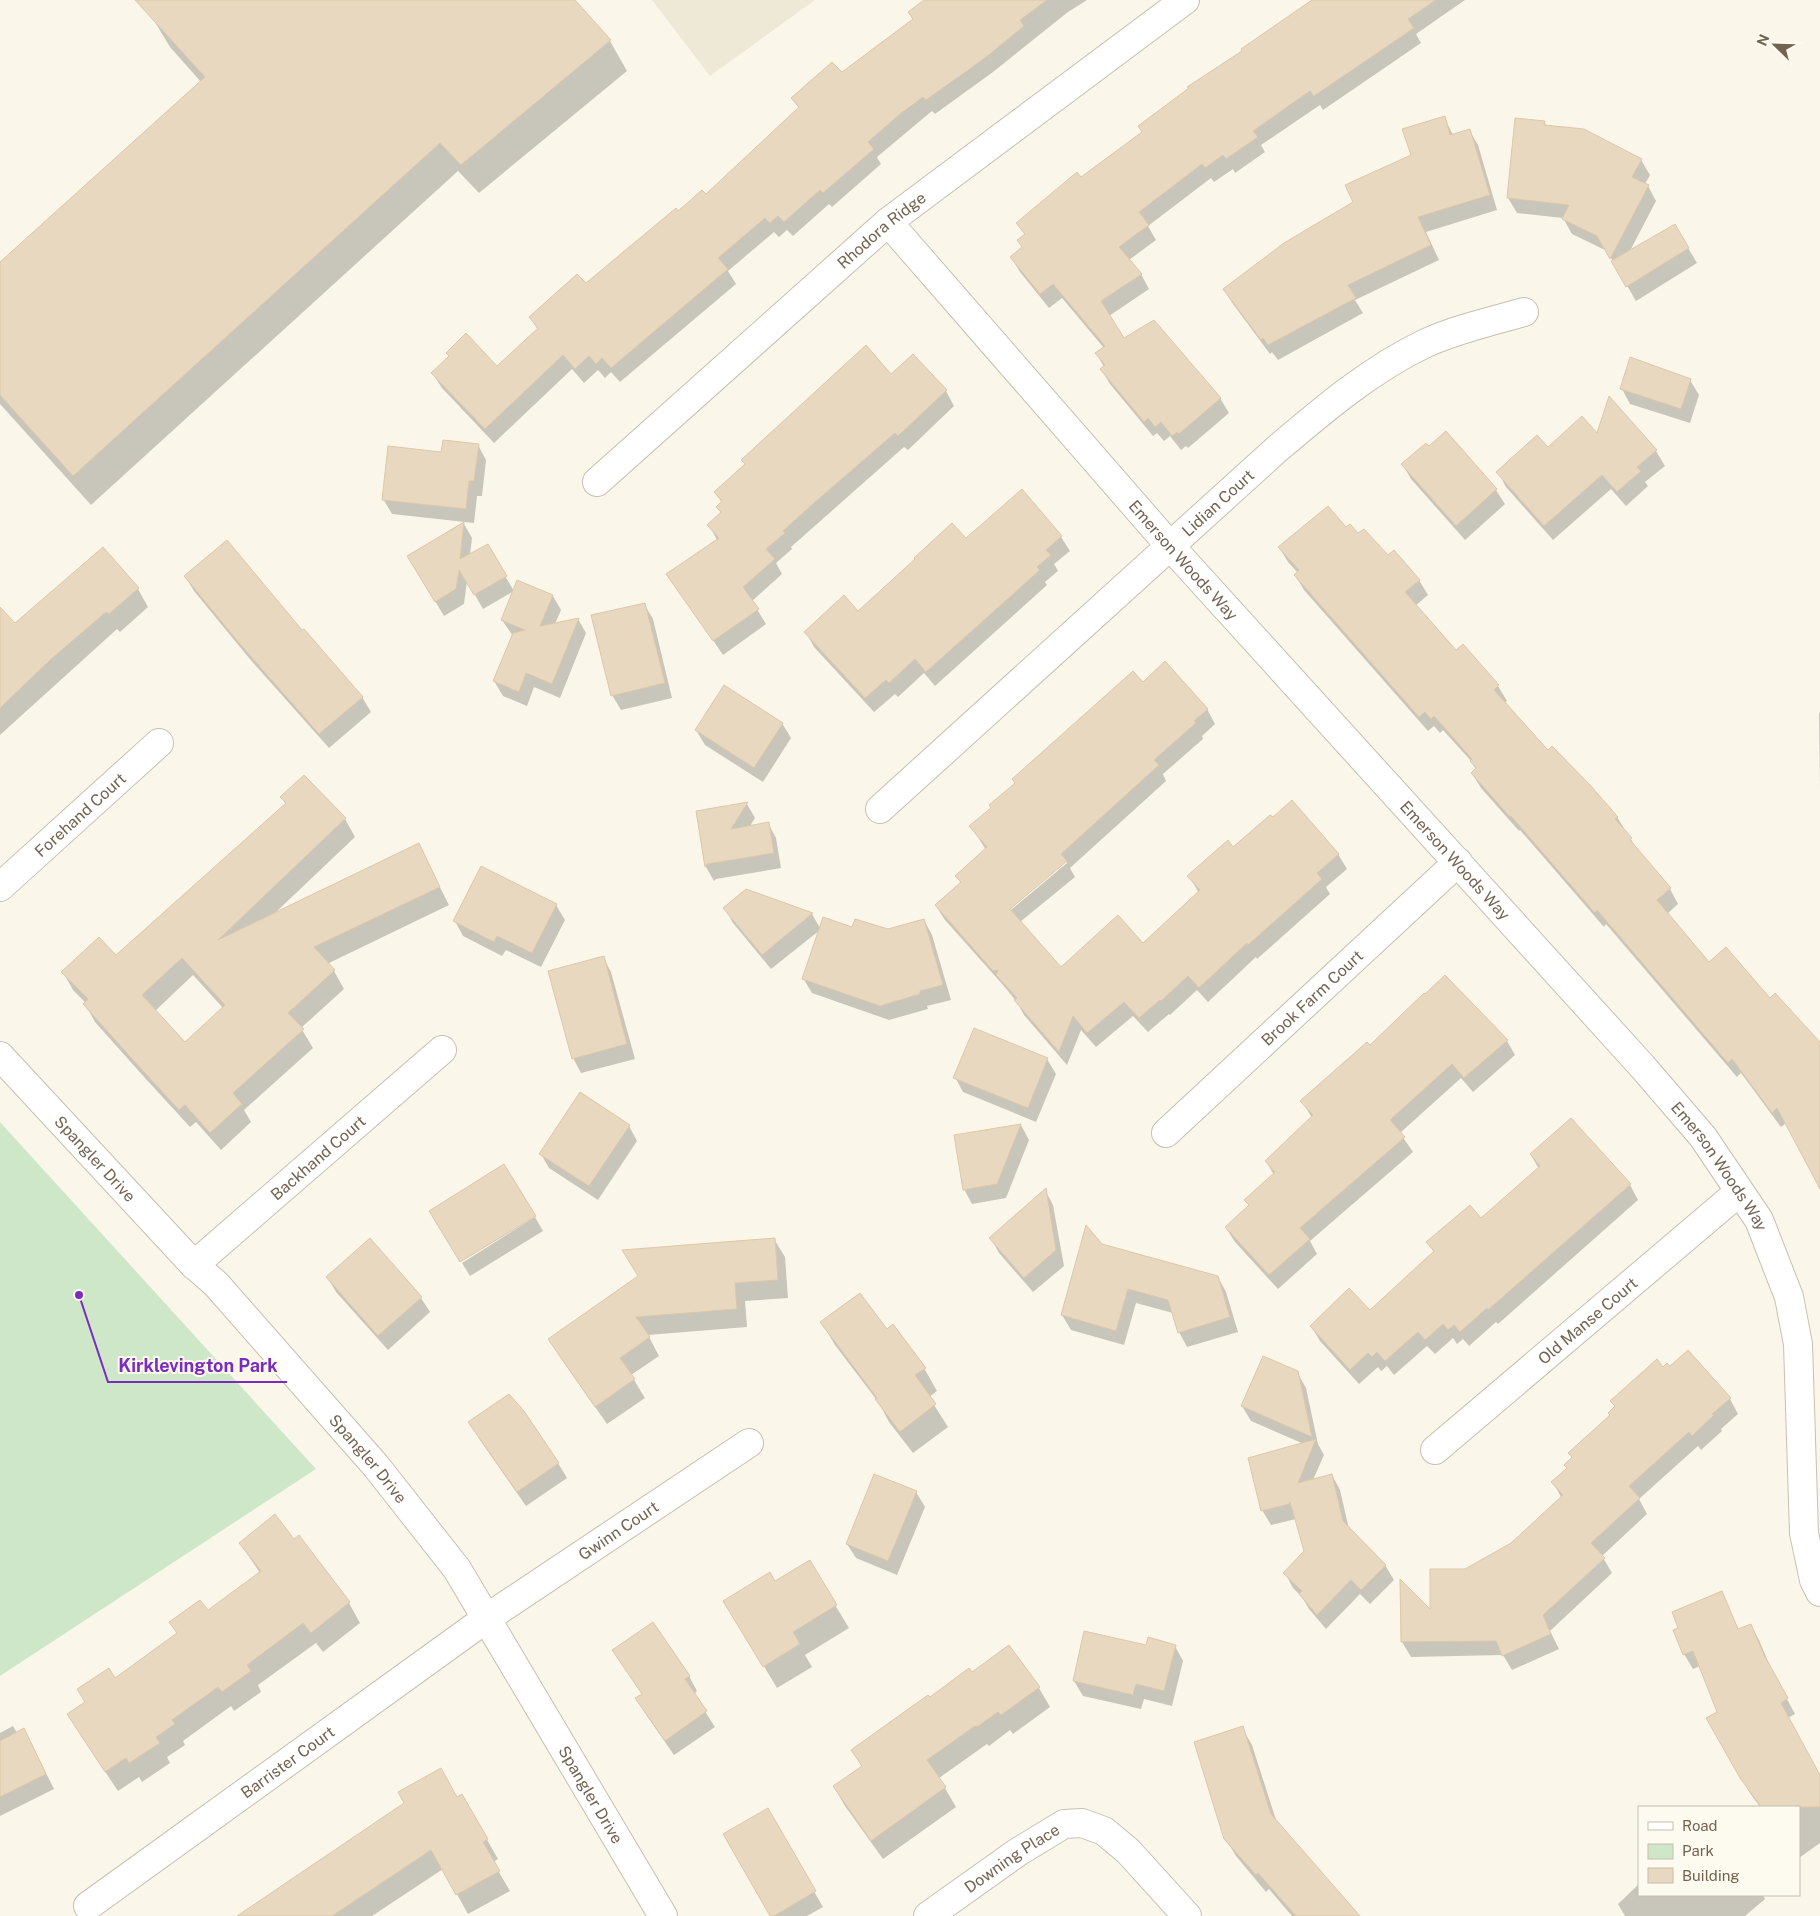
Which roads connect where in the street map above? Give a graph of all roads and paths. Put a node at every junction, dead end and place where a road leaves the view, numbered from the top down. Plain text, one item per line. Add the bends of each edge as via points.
1 (1185, 0) edge
2 (888, 222) junction
3 (1524, 312) dead end
4 (597, 482) dead end
5 (1171, 546) junction
6 (159, 742) dead end
7 (880, 809) dead end
8 (1458, 862) junction
9 (0, 887) edge
10 (442, 1050) dead end
11 (0, 1056) edge
12 (1166, 1133) dead end
13 (1740, 1192) junction
14 (194, 1265) junction
15 (749, 1443) dead end
16 (1436, 1450) dead end
17 (1820, 1592) edge
18 (487, 1618) junction
19 (88, 1906) dead end
20 (663, 1916) edge
21 (928, 1916) edge
22 (1187, 1916) edge

1 - 2 street, Rhodora Ridge
2 - 4 street, Rhodora Ridge
2 - 5 street, Emerson Woods Way
3 - 5 street, Lidian Court via 1426,344 1372,374 1277,449
5 - 7 street, Lidian Court
5 - 8 street, Emerson Woods Way
6 - 9 street, Forehand Court
8 - 12 street, Brook Farm Court
8 - 13 street, Emerson Woods Way via 1703,1137
10 - 14 street, Backhand Court
11 - 14 street, Spangler Drive
13 - 16 street, Old Manse Court
13 - 17 street, Emerson Woods Way via 1759,1220 1789,1297 1798,1344 1804,1533 1814,1580
14 - 18 street, Spangler Drive via 216,1284 376,1466 457,1569
15 - 18 street, Gwinn Court
18 - 19 street, Barrister Court
18 - 20 street, Spangler Drive
21 - 22 street, Downing Place via 1018,1852 1064,1824 1082,1823 1104,1831 1128,1851

